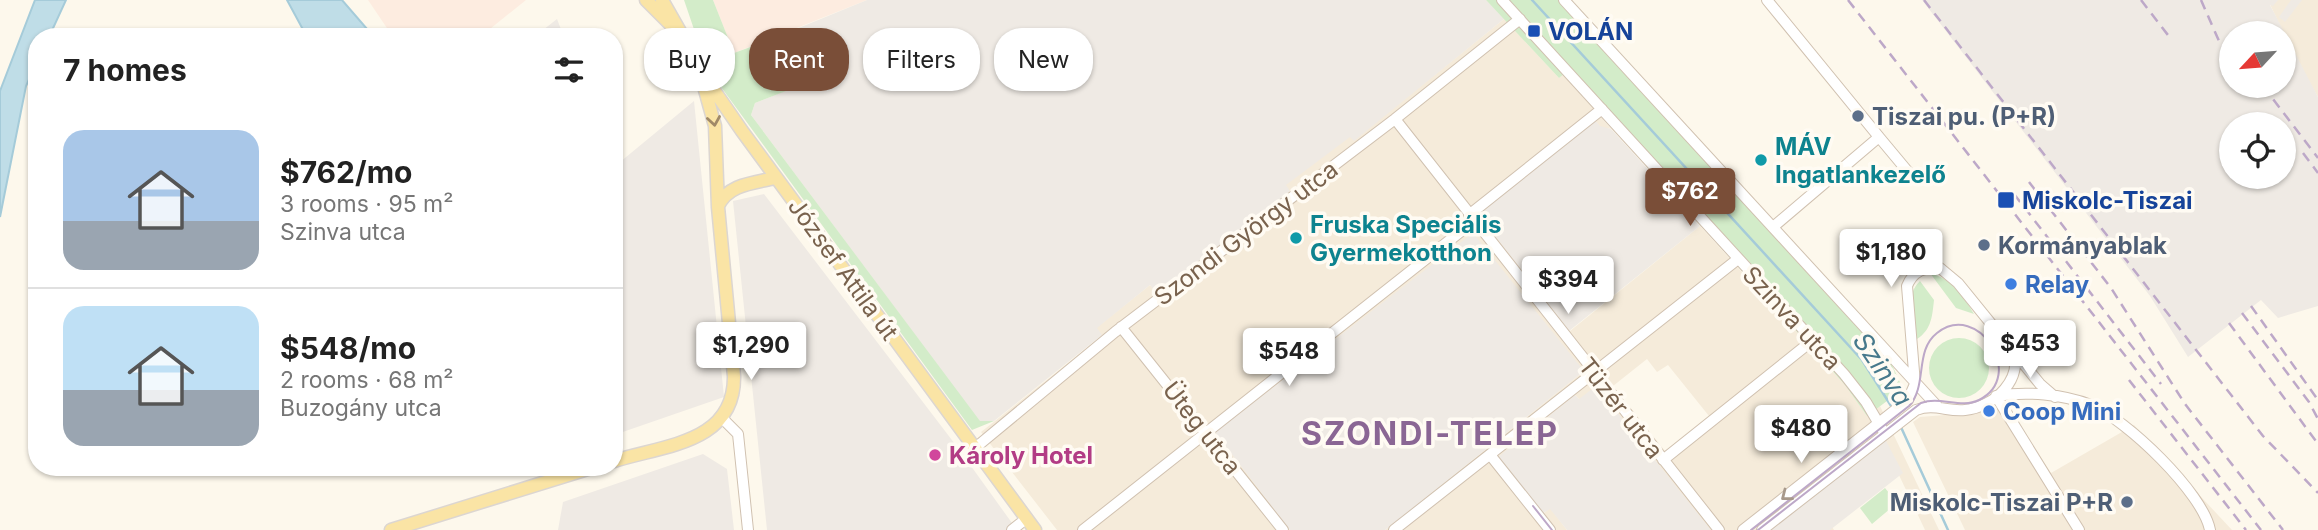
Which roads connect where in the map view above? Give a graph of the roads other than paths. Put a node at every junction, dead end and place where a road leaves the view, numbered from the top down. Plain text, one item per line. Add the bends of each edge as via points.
1 (646, 0) edge
2 (662, 0) edge
3 (672, 0) edge
4 (1502, 0) edge
5 (1563, 0) edge
6 (1767, 0) edge
7 (1520, 19) junction
8 (675, 23) junction
9 (673, 28) edge
10 (678, 28) edge
11 (705, 91) edge
12 (716, 91) edge
13 (1602, 109) junction
14 (1395, 120) junction
15 (1880, 137) junction
16 (718, 166) junction
17 (775, 178) junction
18 (1914, 179) dead end
19 (737, 187) junction
20 (718, 206) junction
21 (1472, 218) junction
22 (1773, 228) junction
23 (1738, 259) junction
24 (1121, 327) junction
25 (1813, 340) junction
26 (2012, 348) junction
27 (1595, 374) junction
28 (1916, 384) junction
29 (1996, 396) junction
30 (2055, 397) junction
31 (1937, 406) junction
32 (723, 419) junction
33 (1878, 424) junction
34 (1206, 434) junction
35 (1885, 434) junction
36 (975, 448) junction
37 (1491, 456) junction
38 (623, 458) edge
39 (1663, 460) junction
40 (565, 476) edge
41 (1027, 518) junction
42 (1545, 528) edge
43 (391, 530) edge
44 (748, 530) edge
45 (1012, 530) edge
46 (1035, 530) edge
47 (1083, 530) edge
48 (1283, 530) edge
49 (1394, 530) edge
50 (1718, 530) edge
51 (1743, 530) edge
52 (1762, 530) edge
53 (2078, 530) edge
54 (2210, 530) edge

1 - 9 main road
2 - 8 main road, József Attila út
3 - 8 main road
4 - 7 street, Szinva utca
5 - 22 street, Szinva utca
6 - 15 street
7 - 13 street, Szinva utca
7 - 14 street, Szondi György utca
8 - 10 main road, József Attila út
11 -> 16 main road via 715,126
12 - 17 main road, József Attila út
13 - 21 street
13 - 23 street, Szinva utca
14 - 21 street, Tüzér utca
14 - 24 street, Szondi György utca
15 - 18 street
15 - 22 street
16 - 19 main road
16 - 20 main road
17 - 19 main road
17 - 36 main road, József Attila út
19 - 20 main road
20 - 32 main road via 734,376 732,401
21 - 27 street, Tüzér utca
21 - 34 street
22 - 28 street, Szinva utca
23 - 25 street, Szinva utca
23 - 27 street
24 - 34 street, Üteg utca
24 - 36 street, Szondi György utca
25 - 33 street, Szinva utca via 1853,385
25 - 39 street
26 - 28 street via 1946,272 1920,270 1910,277 1906,296
26 - 29 street via 2016,373
26 - 30 street
27 - 37 street
27 - 39 street, Tüzér utca
28 - 31 street, Szinva utca
28 - 33 street via 1908,400
29 - 30 street via 2021,392
29 - 31 street via 1965,411
29 - 53 street
30 - 54 street via 2093,406 2134,435 2195,495
31 - 35 street via 1916,410
32 - 38 main road via 701,435
32 - 44 street via 738,435
33 - 35 street, Szinva utca
33 -> 51 street
34 - 47 street
34 - 48 street, Üteg utca
35 - 52 street
36 - 41 main road, József Attila út
37 - 42 street
37 - 49 street
39 - 50 street, Tüzér utca
40 - 43 main road
41 - 45 street
41 - 46 main road, József Attila út

